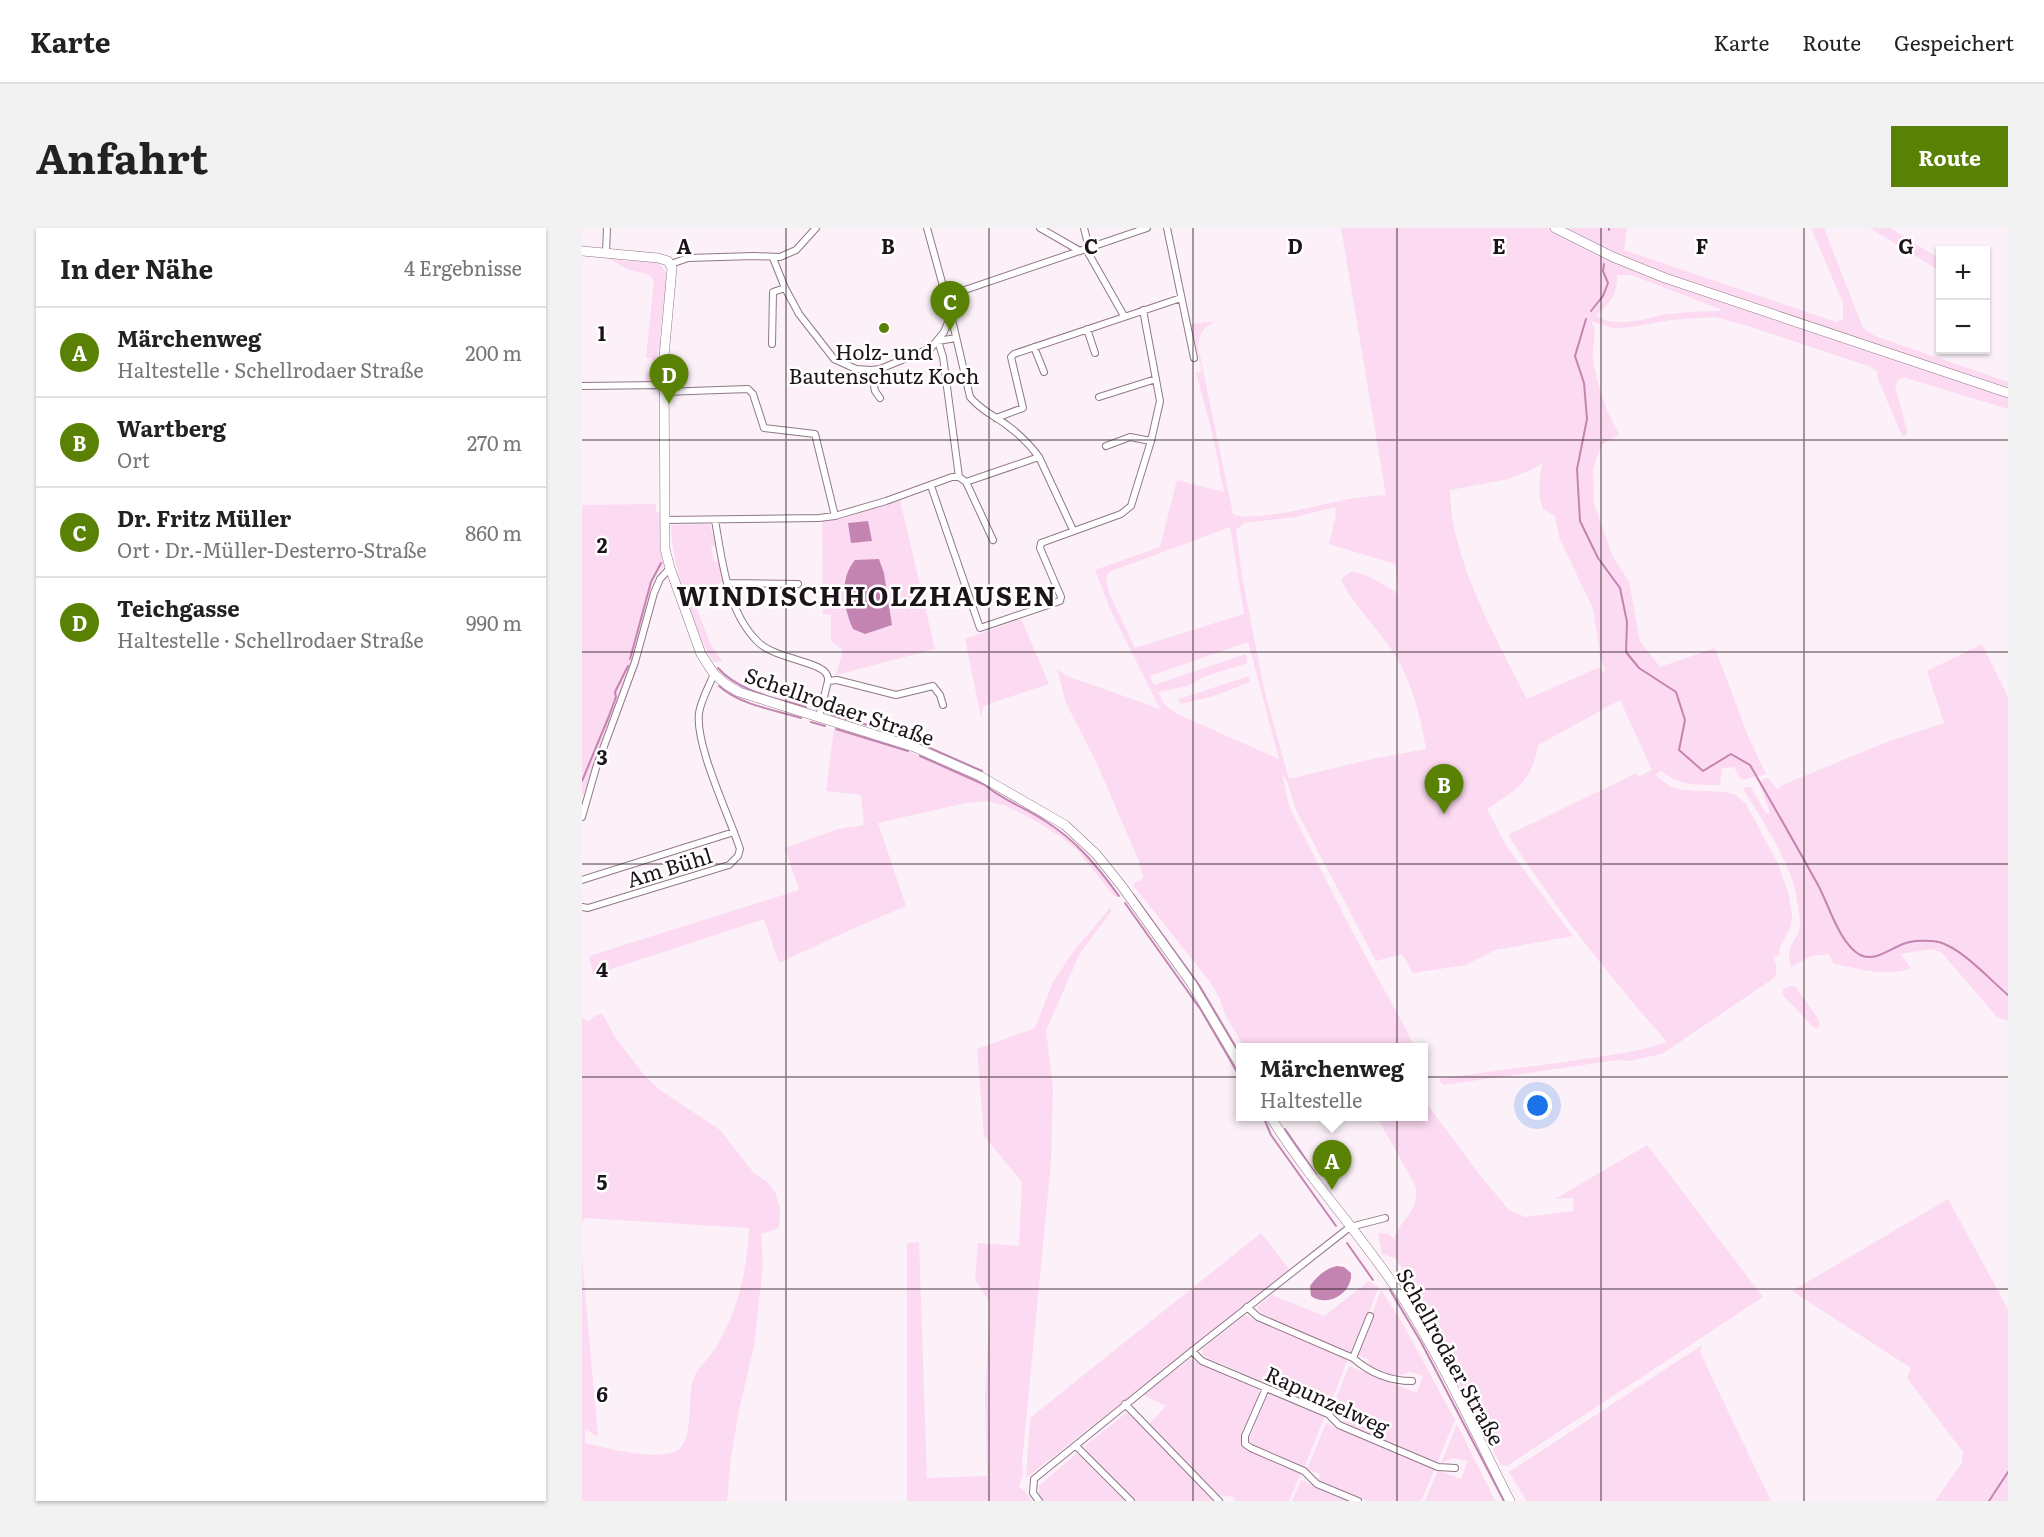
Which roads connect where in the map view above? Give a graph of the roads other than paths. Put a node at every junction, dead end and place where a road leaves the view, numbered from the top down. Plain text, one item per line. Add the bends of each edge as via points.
1 (607, 228) edge
2 (816, 228) edge
3 (927, 228) edge
4 (1040, 228) edge
5 (1084, 228) edge
6 (1147, 228) edge
7 (1167, 228) edge
8 (1555, 228) edge
9 (1085, 249) junction
10 (582, 251) edge
11 (606, 253) junction
12 (773, 258) junction
13 (671, 264) junction
14 (785, 288) junction
15 (947, 296) junction
16 (1181, 298) junction
17 (1143, 310) junction
18 (951, 315) junction
19 (1124, 316) junction
20 (1087, 329) junction
21 (956, 338) junction
22 (938, 341) junction
23 (772, 344) dead end
24 (1034, 347) junction
25 (1095, 353) dead end
26 (1194, 358) dead end
27 (871, 370) junction
28 (1044, 372) dead end
29 (1156, 379) junction
30 (582, 387) edge
31 (663, 388) junction
32 (2008, 393) edge
33 (880, 398) dead end
34 (1099, 398) dead end
35 (996, 418) junction
36 (1151, 441) junction
37 (1106, 446) dead end
38 (1039, 457) junction
39 (959, 477) junction
40 (966, 482) junction
41 (931, 486) junction
42 (835, 516) junction
43 (664, 520) junction
44 (715, 520) junction
45 (1073, 530) junction
46 (993, 540) dead end
47 (670, 568) junction
48 (729, 584) junction
49 (798, 584) dead end
50 (714, 674) junction
51 (828, 681) junction
52 (943, 705) dead end
53 (819, 717) junction
54 (582, 817) edge
55 (734, 832) junction
56 (582, 880) edge
57 (582, 907) edge
58 (1236, 1058) edge
59 (1273, 1121) edge
60 (1385, 1218) dead end
61 (1350, 1227) junction
62 (1247, 1307) junction
63 (1370, 1316) dead end
64 (1192, 1351) junction
65 (1353, 1358) junction
66 (1412, 1381) dead end
67 (1266, 1388) junction
68 (1125, 1404) junction
69 (1076, 1446) junction
70 (1455, 1468) dead end
71 (1039, 1501) edge
72 (1131, 1501) edge
73 (1219, 1501) edge
74 (1358, 1501) edge
75 (1510, 1501) edge

1 - 11 street
2 - 12 street via 796,250
3 - 15 street
4 - 9 street
5 - 9 street
6 - 9 street
7 - 16 street
8 - 32 street via 1665,278
9 - 15 street
9 - 19 street
10 - 11 street
11 - 13 street via 658,258
12 - 13 street via 688,258
12 - 14 street
13 - 31 street, Schellrodaer Straße
14 - 23 street via 773,292
14 - 27 street via 799,314 834,359
15 - 18 street
16 - 17 street
16 - 26 street
17 - 19 street
17 - 29 street
18 - 21 street
18 - 22 street
19 - 20 street
20 - 24 street
20 - 25 street
21 - 22 street
21 - 35 street via 970,397
22 - 27 street via 925,351
22 - 39 street
24 - 28 street
24 - 35 street via 1011,355 1023,408
27 - 33 street
29 - 34 street
29 - 36 street via 1160,400
30 - 31 street
31 - 42 street via 748,389 764,428 815,434
31 - 43 street, Schellrodaer Straße
35 - 38 street
36 - 37 street via 1130,437
36 - 45 street via 1131,506 1121,514
38 - 40 street
38 - 45 street
39 - 40 street
39 - 41 street
40 - 46 street
41 - 42 street
41 - 45 street via 980,628 1060,601 1040,548 1041,543
42 - 44 street
43 - 44 street
43 - 47 street, Schellrodaer Straße
44 - 48 street
47 - 50 street, Schellrodaer Straße via 701,654
47 - 54 street via 654,593 635,662
48 - 49 street
48 - 51 street via 742,620 758,642 783,656 821,669
50 - 53 street, Schellrodaer Straße via 739,692
50 - 55 street, Am Bühl via 701,705 699,727
51 - 52 street via 896,694 933,686
51 - 53 street
53 - 58 street, Schellrodaer Straße via 932,755 1004,789 1065,825 1096,854 1124,890 1208,1007
55 - 56 street, Am Bühl
55 - 57 street, Am Bühl via 740,849 729,865
59 - 61 street, Schellrodaer Straße
60 - 61 street
61 - 62 street
61 - 75 street, Schellrodaer Straße via 1416,1321
62 - 64 street
62 - 65 street via 1258,1317
63 - 65 street
64 - 67 street, Rapunzelweg via 1202,1360
64 - 68 street
65 - 66 street via 1365,1369 1395,1381
67 - 70 street, Rapunzelweg via 1328,1414 1339,1425 1438,1467
67 - 74 street via 1245,1444 1304,1471 1317,1484
68 - 69 street
68 - 73 street
69 - 71 street via 1034,1479 1033,1493
69 - 72 street

